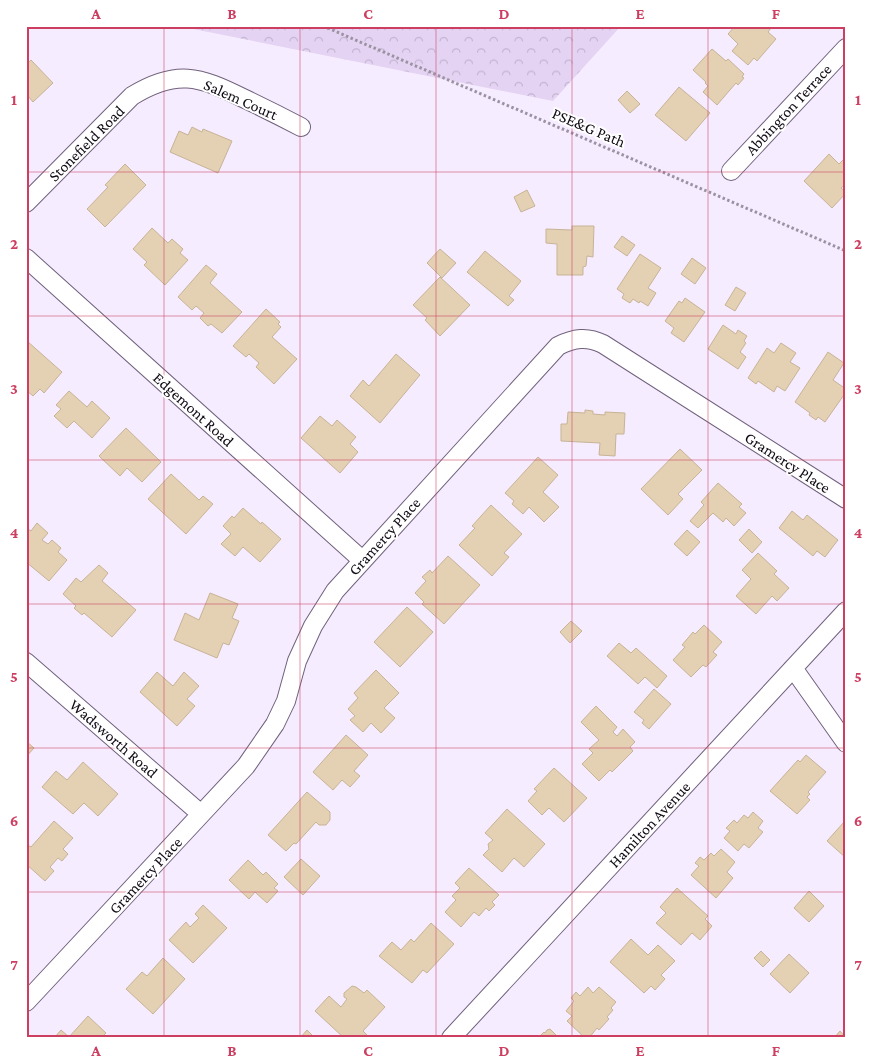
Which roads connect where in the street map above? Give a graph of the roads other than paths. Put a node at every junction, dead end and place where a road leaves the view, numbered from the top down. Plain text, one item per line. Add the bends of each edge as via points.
1 (846, 48) edge
2 (149, 86) joint
3 (301, 127) dead end
4 (731, 171) dead end
5 (26, 203) edge
6 (26, 258) edge
7 (846, 499) edge
8 (362, 560) junction
9 (846, 611) edge
10 (26, 662) edge
11 (793, 668) junction
12 (846, 743) edge
13 (201, 814) junction
14 (26, 1002) edge
15 (451, 1038) edge

1 - 4 street, Abbington Terrace
2 - 3 street, Salem Court via 170,79 208,82
2 - 5 street, Stonefield Road via 132,96
6 - 8 street, Edgemont Road
7 - 8 street, Gramercy Place via 603,344 577,338 558,346
8 - 13 street, Gramercy Place via 336,590 313,626 275,724 246,766
9 - 11 street, Hamilton Avenue
10 - 13 street, Wadsworth Road
11 - 12 street
11 - 15 street, Hamilton Avenue
13 - 14 street, Gramercy Place

